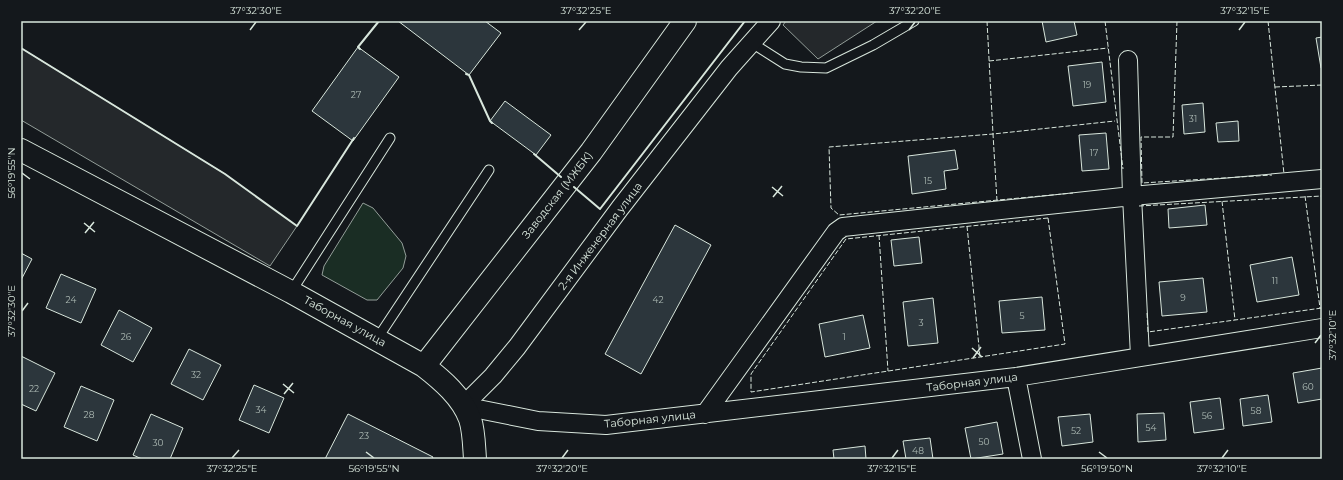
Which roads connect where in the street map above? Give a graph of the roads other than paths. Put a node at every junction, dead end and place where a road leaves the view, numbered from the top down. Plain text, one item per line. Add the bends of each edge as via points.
1 (684, 21) edge
2 (771, 21) edge
3 (914, 21) edge
4 (752, 43) junction
5 (1128, 60) dead end
6 (390, 138) dead end
7 (21, 150) edge
8 (489, 170) dead end
9 (1322, 179) edge
10 (1132, 196) junction
11 (291, 292) junction
12 (1322, 328) edge
13 (377, 339) junction
14 (1140, 356) junction
15 (424, 366) junction
16 (1016, 377) junction
17 (463, 406) junction
18 (705, 414) junction
19 (475, 459) edge
20 (1032, 459) edge

1 - 15 street, Заводская (МЖБК) via 591,152
2 - 4 street, 2-я Инженерная улица
3 - 4 lane via 826,68 786,64
4 - 17 street, 2-я Инженерная улица via 729,68 620,208 517,347
5 - 10 street
6 - 11 lane
7 - 11 street, Таборная улица
8 - 13 lane
9 - 10 street
10 - 14 street
10 - 18 street via 844,227 836,232
11 - 13 street, Таборная улица
12 - 14 street, Таборная улица
13 - 15 street, Таборная улица
14 - 16 street, Таборная улица
15 - 17 street, Таборная улица via 442,380
16 - 18 street, Таборная улица
16 - 20 street
17 - 18 street, Таборная улица via 538,422 606,425
17 - 19 street via 470,419

